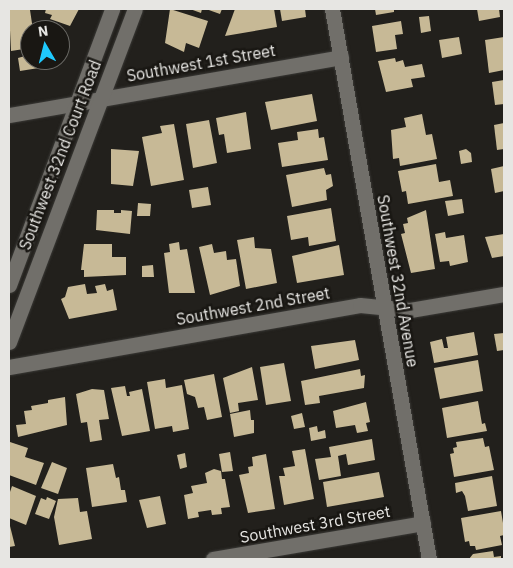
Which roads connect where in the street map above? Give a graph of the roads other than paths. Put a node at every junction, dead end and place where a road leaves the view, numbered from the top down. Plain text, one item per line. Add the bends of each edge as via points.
1 (112, 9) edge
2 (135, 9) edge
3 (332, 9) edge
4 (341, 57) junction
5 (100, 99) junction
6 (77, 103) junction
7 (9, 115) edge
8 (9, 286) edge
9 (504, 294) edge
10 (385, 308) junction
11 (9, 342) edge
12 (9, 367) edge
13 (422, 523) junction
14 (213, 559) edge
15 (429, 559) edge

1 - 6 street, Southwest 32nd Court Road
2 - 5 street, Southwest 32nd Court Road
3 - 4 street, Southwest 32nd Avenue
4 - 5 street, Southwest 1st Street
4 - 10 street, Southwest 32nd Avenue
5 - 6 street, Southwest 1st Street
5 - 11 street, Southwest 32nd Court Road
6 - 7 street, Southwest 1st Street
6 - 8 street, Southwest 32nd Court Road
9 - 10 street, Southwest 2nd Street via 410,310
10 - 12 street, Southwest 2nd Street via 360,305
10 - 13 street, Southwest 32nd Avenue
13 - 14 street, Southwest 3rd Street
13 - 15 street, Southwest 32nd Avenue

